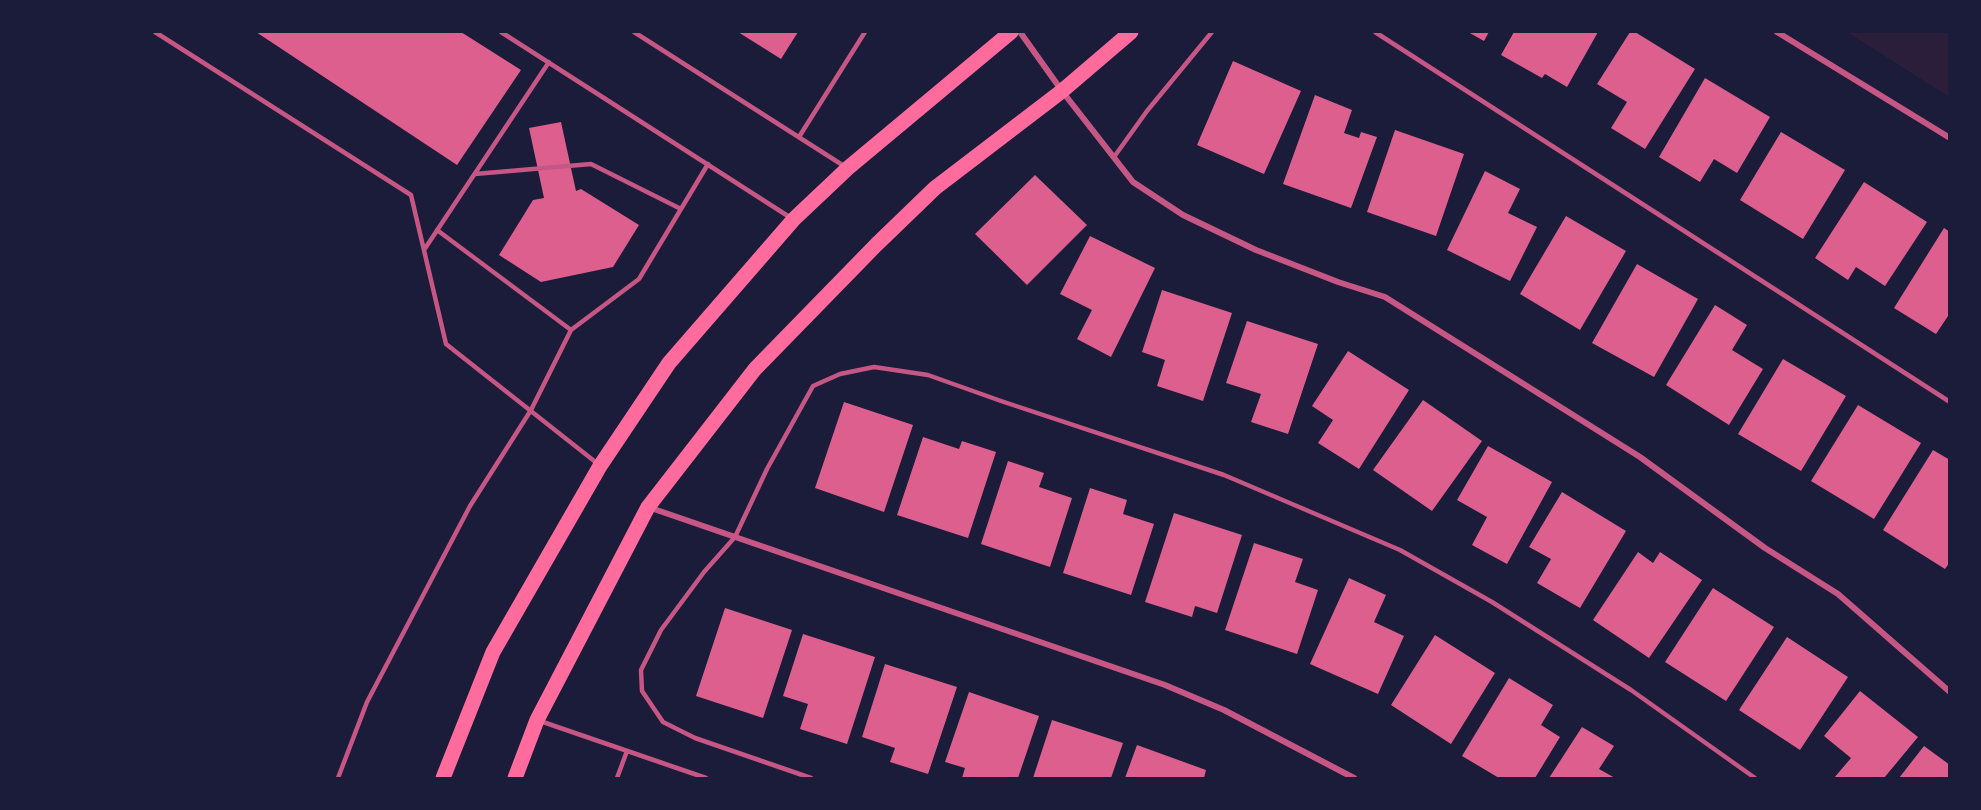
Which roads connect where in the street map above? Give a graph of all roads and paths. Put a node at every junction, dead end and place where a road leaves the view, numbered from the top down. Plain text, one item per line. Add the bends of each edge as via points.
1 (155, 32) edge
2 (501, 32) edge
3 (634, 32) edge
4 (865, 32) edge
5 (1011, 32) edge
6 (1020, 32) edge
7 (1131, 32) edge
8 (1212, 32) edge
9 (1375, 32) edge
10 (1777, 32) edge
11 (549, 62) junction
12 (1062, 91) junction
13 (799, 137) junction
14 (1950, 138) edge
15 (1114, 157) junction
16 (708, 164) junction
17 (848, 168) junction
18 (475, 174) junction
19 (681, 209) junction
20 (794, 219) junction
21 (437, 230) junction
22 (424, 250) junction
23 (571, 330) junction
24 (1950, 402) edge
25 (531, 410) junction
26 (600, 466) junction
27 (648, 507) junction
28 (735, 537) junction
29 (1950, 692) edge
30 (537, 720) junction
31 (627, 751) junction
32 (338, 778) edge
33 (443, 778) edge
34 (515, 778) edge
35 (617, 778) edge
36 (706, 778) edge
37 (811, 778) edge
38 (1354, 778) edge
39 (1755, 778) edge

1 - 22 lane via 411,195
2 - 11 lane
3 - 13 lane
4 - 13 lane
5 - 17 main road
6 - 12 street
7 - 12 main road
8 - 15 lane
9 - 24 lane
10 - 14 street
11 - 16 lane
11 - 18 lane
12 - 15 street
12 - 27 main road via 935,188 876,245 755,369
13 - 17 lane
15 - 29 street via 1133,182 1183,215 1256,250 1385,297 1640,457 1765,548 1838,594
16 - 19 lane
16 - 20 lane
17 - 20 main road
18 - 19 lane via 591,164
18 - 21 lane
19 - 23 lane via 639,279
20 - 26 main road via 669,363
21 - 22 lane
21 - 23 lane
22 - 25 lane via 446,344
23 - 25 lane
25 - 26 lane
25 - 32 lane via 470,506 409,619 367,702
26 - 33 main road via 493,652
27 - 28 street
27 - 30 main road
28 - 37 lane via 661,630 641,670 642,691 663,722
28 - 38 street via 1165,685 1224,710
28 - 39 lane via 766,469 813,386 840,374 874,367 928,375 1224,475 1401,550 1631,690
30 - 31 lane
30 - 34 main road
31 - 35 lane
31 - 36 lane

